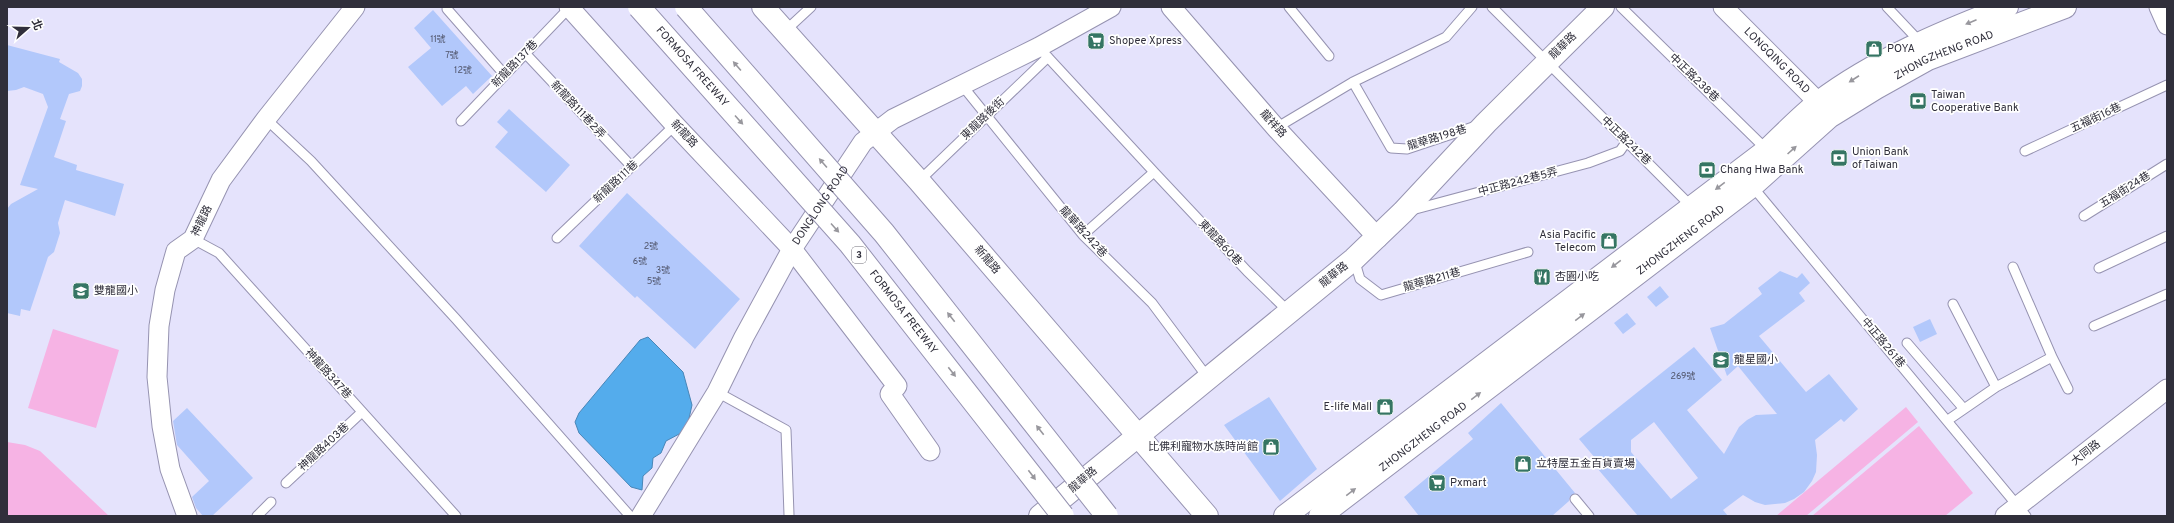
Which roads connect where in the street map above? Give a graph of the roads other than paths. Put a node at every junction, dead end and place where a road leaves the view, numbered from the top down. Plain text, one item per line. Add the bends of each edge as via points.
1 (355, 7) edge
2 (570, 7) edge
3 (640, 7) edge
4 (686, 7) edge
5 (763, 7) edge
6 (811, 7) edge
7 (1111, 7) edge
8 (1171, 7) edge
9 (1289, 7) edge
10 (1472, 7) edge
11 (1492, 7) edge
12 (1603, 7) edge
13 (1621, 7) edge
14 (1723, 7) edge
15 (1887, 7) edge
16 (2065, 7) edge
17 (2159, 7) edge
18 (1999, 8) edge
19 (448, 9) dead end
20 (2167, 25) edge
21 (784, 32) junction
22 (1924, 51) junction
23 (1043, 52) junction
24 (525, 53) junction
25 (1329, 56) dead end
26 (1546, 62) junction
27 (504, 74) junction
28 (1353, 82) junction
29 (961, 84) junction
30 (2167, 85) edge
31 (1824, 110) junction
32 (986, 116) junction
33 (266, 119) junction
34 (461, 121) dead end
35 (1486, 123) junction
36 (675, 125) junction
37 (1276, 128) junction
38 (876, 133) junction
39 (1627, 141) junction
40 (1768, 150) junction
41 (2025, 151) dead end
42 (2167, 164) edge
43 (632, 167) junction
44 (1154, 172) junction
45 (1746, 179) junction
46 (918, 181) junction
47 (1403, 212) junction
48 (1699, 214) junction
49 (2084, 216) dead end
50 (1083, 235) junction
51 (2167, 236) edge
52 (556, 238) dead end
53 (1378, 238) junction
54 (193, 240) junction
55 (792, 249) junction
56 (1528, 252) dead end
57 (1354, 259) junction
58 (2013, 267) dead end
59 (2099, 268) dead end
60 (2167, 294) edge
61 (1953, 304) dead end
62 (1289, 312) junction
63 (2094, 326) dead end
64 (1907, 343) dead end
65 (2052, 357) junction
66 (1208, 378) junction
67 (1996, 387) junction
68 (2068, 389) dead end
69 (717, 392) junction
70 (2166, 392) edge
71 (1964, 409) junction
72 (362, 412) junction
73 (1948, 420) junction
74 (1138, 434) junction
75 (930, 451) dead end
76 (1386, 452) junction
77 (286, 483) dead end
78 (1575, 499) dead end
79 (271, 502) dead end
80 (2016, 513) edge
81 (789, 514) dead end
82 (186, 516) edge
83 (257, 516) edge
84 (456, 516) edge
85 (630, 516) edge
86 (641, 516) edge
87 (1040, 516) edge
88 (1063, 516) edge
89 (1107, 516) edge
90 (1207, 516) edge
91 (1285, 516) edge
92 (1320, 516) edge
93 (1589, 516) edge

1 - 33 street, 神龍路
2 - 24 lane, 新龍路137巷
2 - 36 street, 新龍路
3 -> 88 main road, FORMOSA FREEWAY / 3, bridge via 850,244
89 -> 4 main road, bridge via 884,233
5 - 21 main road, 新龍路
6 - 21 lane
7 - 23 street, DONGLONG ROAD
8 - 37 street, 龍祥路
9 - 25 lane
10 - 28 lane via 1446,36
11 - 26 lane, 中正路242巷
12 - 26 main road, 龍華路
13 - 40 lane, 中正路238巷
14 - 31 street, LONGQING ROAD
15 - 22 lane
16 - 22 main road, ZHONGZHENG ROAD
17 - 20 street
18 -> 22 main road, ZHONGZHENG ROAD
19 - 27 lane
21 - 38 main road, 新龍路
22 - 31 main road, ZHONGZHENG ROAD via 1876,88
23 - 29 street, DONGLONG ROAD
23 - 32 lane, 東龍路後街
23 - 44 lane, 東龍路60巷
24 - 27 lane, 新龍路137巷
24 - 43 lane, 新龍路111巷2弄
26 - 35 main road, 龍華路
26 - 39 lane, 中正路242巷
27 - 34 lane, 新龍路137巷
28 - 35 lane, 龍華路198巷 via 1391,148 1407,149
28 - 37 lane
29 - 32 lane, 龍華路242巷
29 - 38 street, DONGLONG ROAD via 892,118
30 - 41 lane, 五福街16巷
31 - 40 main road, ZHONGZHENG ROAD
45 -> 31 main road, ZHONGZHENG ROAD
32 - 46 lane, 東龍路後街
32 - 50 lane, 龍華路242巷
33 - 54 street, 神龍路 via 221,180
33 - 85 lane via 311,161 440,301
35 - 47 main road, 龍華路
36 - 43 lane, 新龍路111巷
36 - 55 street, 新龍路
37 - 53 street, 龍祥路
38 - 46 main road, 新龍路
38 - 55 street, DONGLONG ROAD via 863,142
39 - 47 lane, 中正路242巷5弄 via 1620,151 1588,162
39 - 48 lane, 中正路242巷
40 - 45 main road, ZHONGZHENG ROAD
42 - 49 lane, 五福街24巷
43 - 52 lane, 新龍路111巷
44 - 50 lane
44 - 62 lane, 東龍路60巷 via 1246,271
45 - 48 main road, ZHONGZHENG ROAD
45 - 73 lane, 中正路261巷
46 - 74 main road, 新龍路
47 - 53 main road, 龍華路
48 - 76 main road, ZHONGZHENG ROAD
50 - 66 lane, 龍華路242巷 via 1152,303
51 - 59 lane
53 - 57 main road, 龍華路
54 - 72 lane, 神龍路347巷 via 219,253
54 - 82 street, 神龍路 via 176,251 165,290 157,377 170,469
55 - 69 street, DONGLONG ROAD
55 - 75 street, 新龍路 via 897,386 890,394
56 - 57 lane, 龍華路211巷 via 1381,295 1360,279
57 - 62 main road, 龍華路
58 - 65 lane
60 - 63 lane
61 - 67 lane
62 - 66 main road, 龍華路
64 - 71 lane
65 - 67 lane
65 - 68 lane
66 - 74 main road, 龍華路
67 - 71 lane
69 - 81 lane via 786,430
69 - 86 street, DONGLONG ROAD
70 - 80 street, 大同路
71 - 73 lane
72 - 77 lane, 神龍路403巷
72 - 84 lane, 神龍路347巷
73 - 80 lane, 中正路261巷
74 - 87 main road, 龍華路
74 - 90 main road, 新龍路
76 - 91 main road, ZHONGZHENG ROAD
92 -> 76 main road, ZHONGZHENG ROAD
78 - 93 lane
79 - 83 lane

